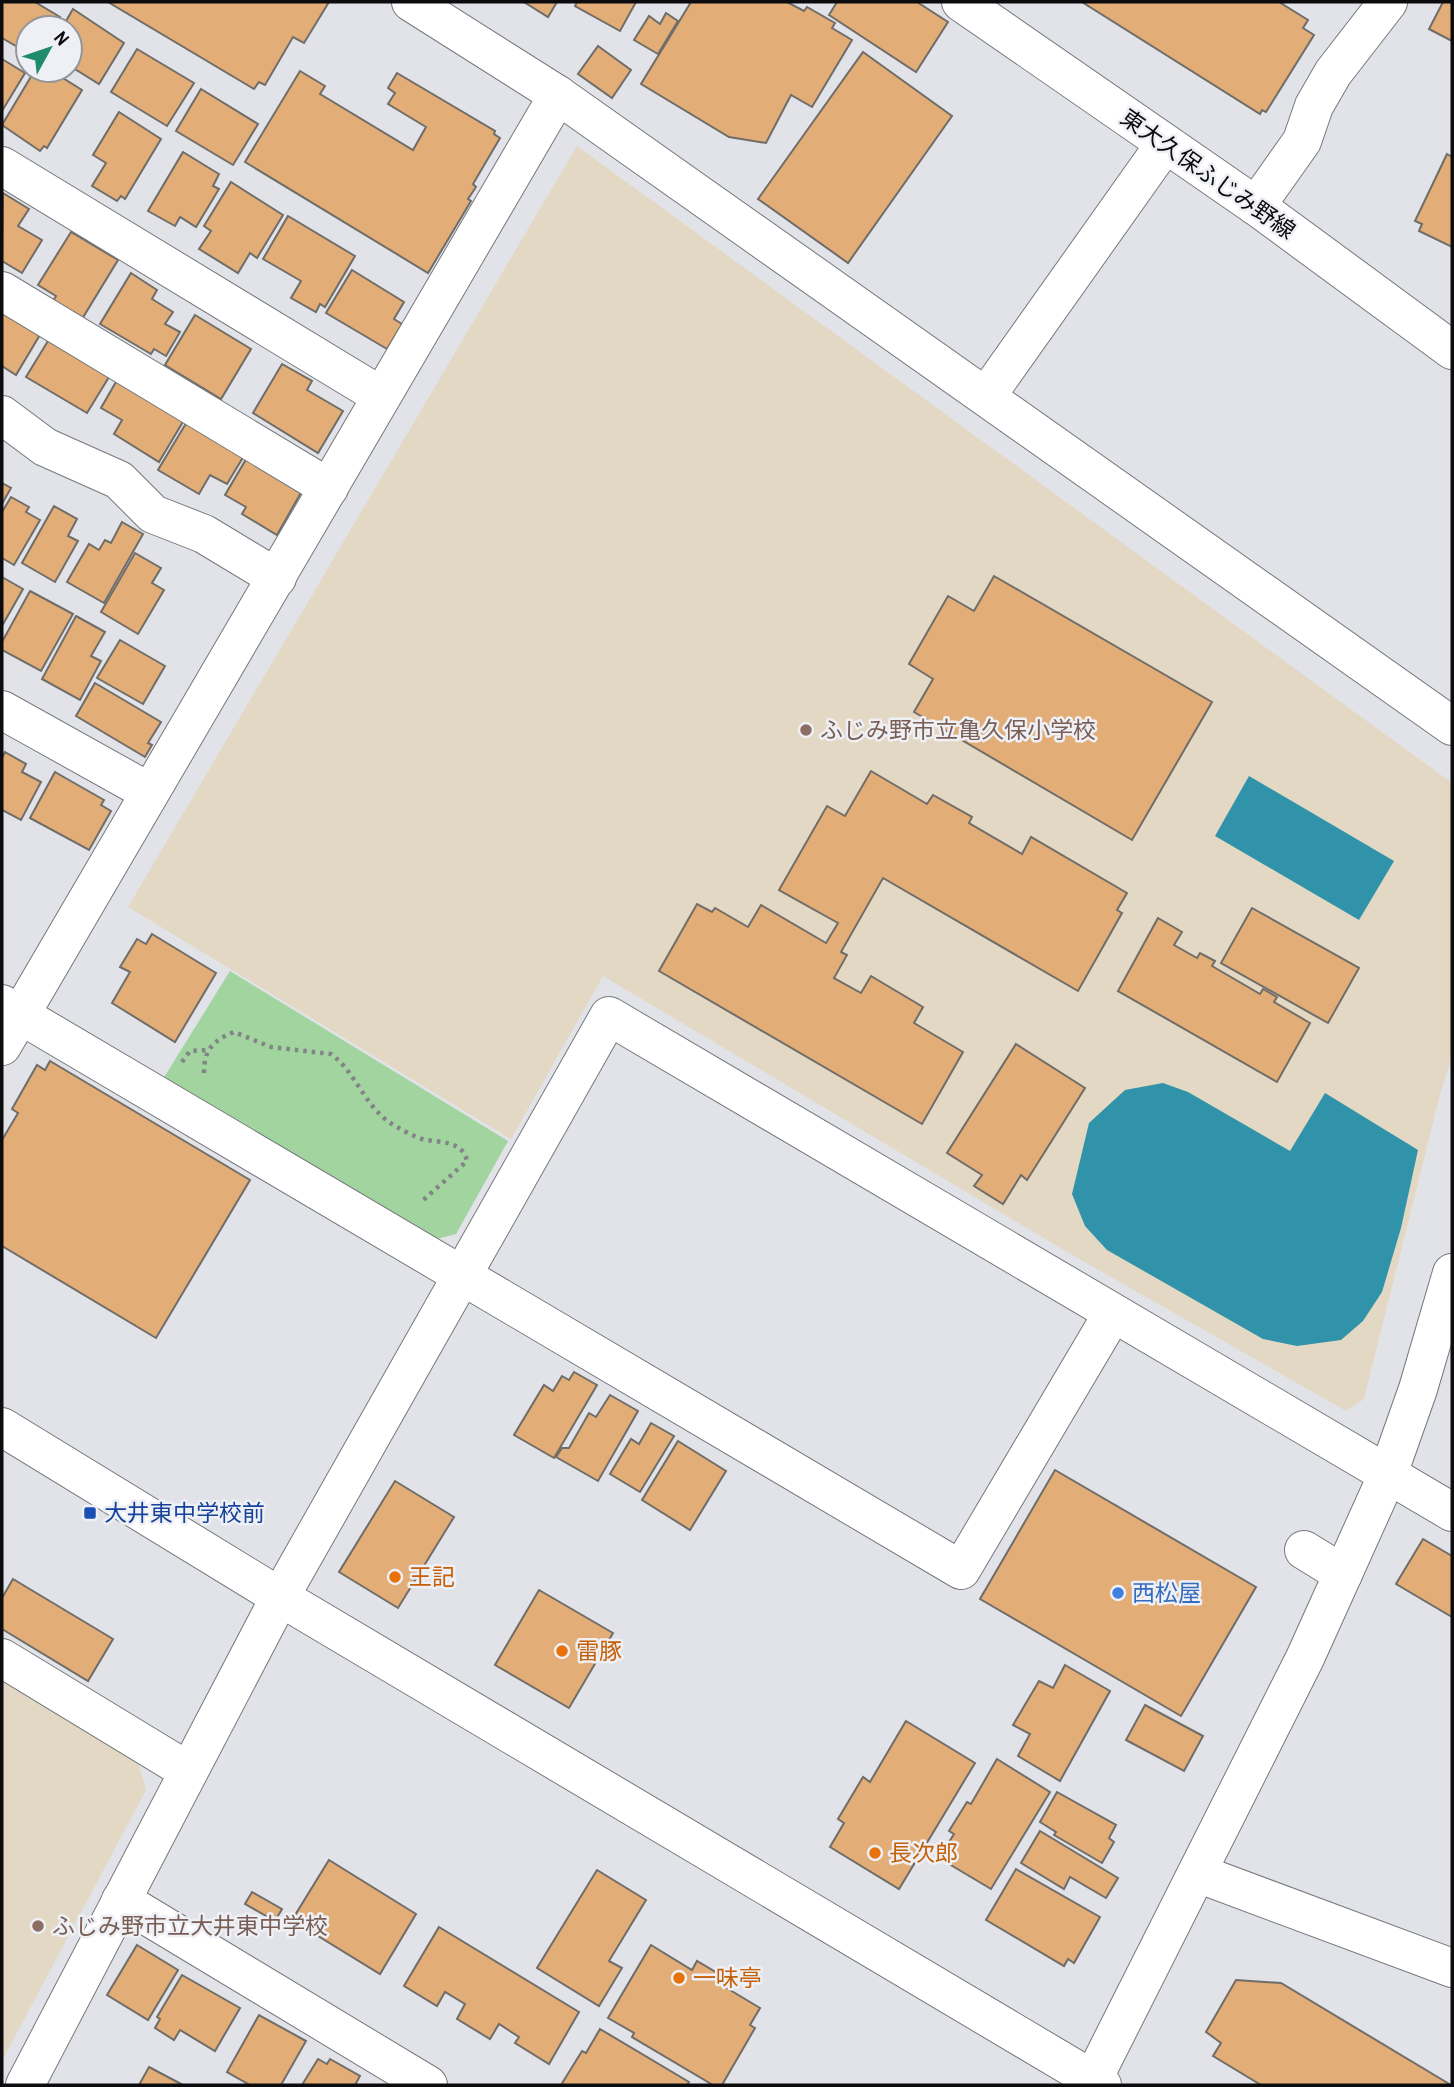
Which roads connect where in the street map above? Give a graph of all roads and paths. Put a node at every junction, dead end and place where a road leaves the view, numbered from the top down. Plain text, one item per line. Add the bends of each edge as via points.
1 (411, 2) edge
2 (961, 2) edge
3 (1388, 2) edge
4 (558, 95) junction
5 (1165, 144) junction
6 (2, 166) edge
7 (1256, 206) junction
8 (2, 291) edge
9 (1452, 351) edge
10 (381, 396) junction
11 (987, 396) junction
12 (2, 415) edge
13 (329, 488) junction
14 (277, 578) junction
15 (2, 710) edge
16 (1452, 726) edge
17 (149, 792) junction
18 (11, 1009) edge
19 (2, 1046) edge
20 (206, 1083) dead end
21 (410, 1212) dead end
22 (1452, 1273) edge
23 (461, 1275) junction
24 (1113, 1313) junction
25 (2, 1427) edge
26 (1388, 1474) junction
27 (1452, 1512) edge
28 (1304, 1550) dead end
29 (1343, 1574) junction
30 (280, 1597) junction
31 (2, 1658) edge
32 (188, 1771) junction
33 (1197, 1873) junction
34 (121, 1900) junction
35 (1452, 1968) edge
36 (1095, 2083) edge
37 (25, 2085) edge
38 (429, 2085) edge

1 - 4 street
2 - 5 street, 東大久保ふじみ野線
3 - 7 street via 1333,73 1314,106 1302,141
4 - 10 street
4 - 11 street
5 - 7 street, 東大久保ふじみ野線
5 - 11 street
6 - 10 street
7 - 9 street, 東大久保ふじみ野線
8 - 13 street
10 - 13 street
11 - 16 street
12 - 14 street via 45,447 119,480 153,514 204,534
13 - 14 street
14 - 17 street
15 - 17 street
17 - 18 street
18 - 19 street
18 - 23 street
20 - 21 path via 208,1050 215,1040 234,1032 282,1050 331,1054 384,1120 419,1138 457,1145 465,1153 467,1161
22 - 26 street
23 - 24 street via 961,1570 1067,1413
23 - 24 street via 609,1016
23 - 30 street
24 - 26 street
25 - 30 street
26 - 27 street
26 - 29 street
28 - 29 street
29 - 33 street
30 - 32 street
30 - 36 street
31 - 32 street
32 - 34 street
33 - 35 street
33 - 36 street
34 - 37 street
34 - 38 street

